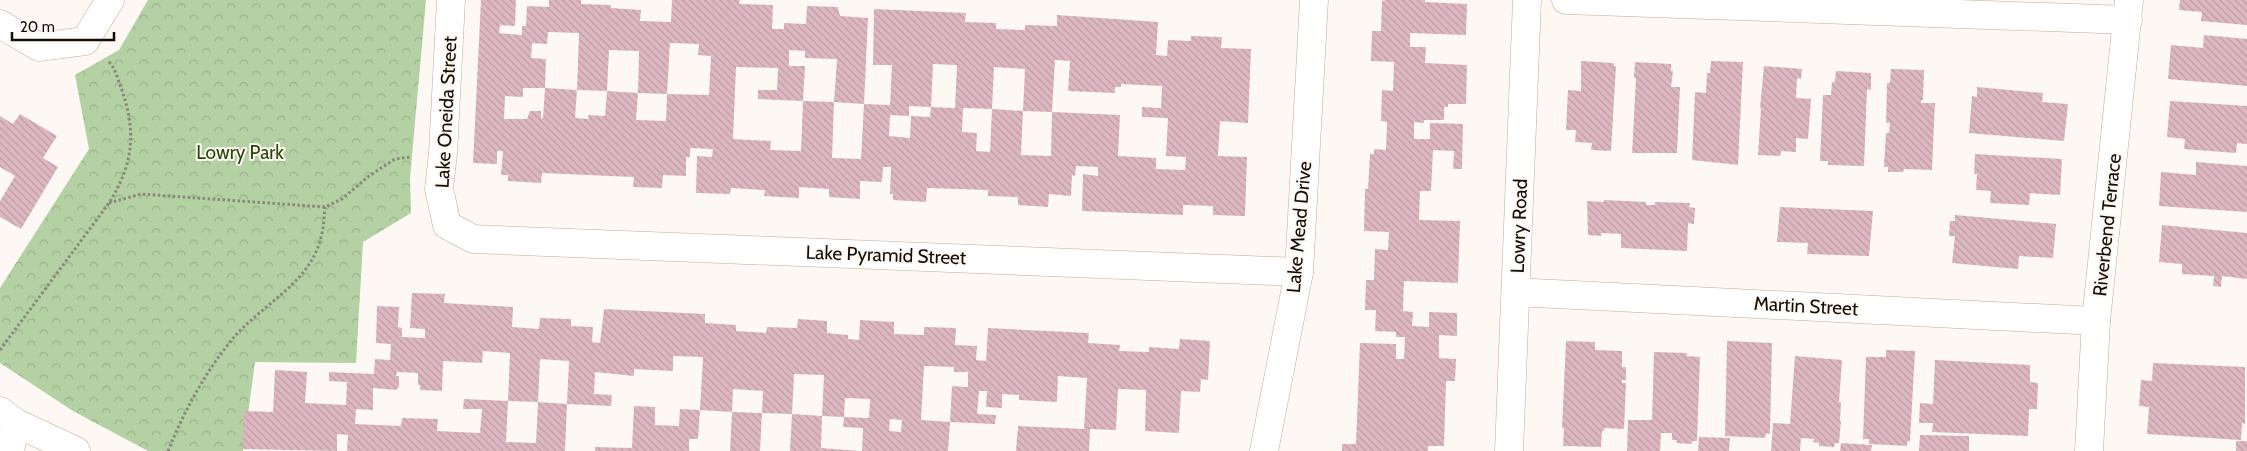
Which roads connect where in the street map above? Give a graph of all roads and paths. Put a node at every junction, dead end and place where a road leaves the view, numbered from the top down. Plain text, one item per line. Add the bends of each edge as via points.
1 (110, 0) edge
2 (451, 0) edge
3 (1314, 0) edge
4 (1527, 0) edge
5 (1566, 0) edge
6 (2129, 10) edge
7 (0, 24) edge
8 (85, 41) junction
9 (443, 153) junction
10 (109, 203) junction
11 (325, 207) junction
12 (473, 239) joint
13 (1299, 272) junction
14 (1516, 292) junction
15 (2096, 321) junction
16 (0, 350) edge
17 (8, 417) edge
18 (10, 451) edge
19 (76, 451) edge
20 (168, 451) edge
21 (1264, 451) edge
22 (1509, 451) edge
23 (2089, 451) edge

1 - 8 street
2 - 9 street, Lake Oneida Street
3 - 13 street, Lake Mead Drive
4 - 14 street, Lowry Road
5 - 6 street
6 - 15 street, Riverbend Terrace
7 - 8 street via 39,47
8 - 10 path via 112,65 125,98 131,129 127,167
9 - 11 path via 395,159 368,176 342,199
9 - 12 street, Lake Oneida Street via 439,189 447,225
10 - 11 path via 141,194
10 - 16 path
11 - 20 path via 321,238 312,260 298,278 221,353 197,392
12 - 13 street, Lake Pyramid Street
13 - 21 street, Lake Mead Drive
14 - 15 street, Martin Street
14 - 22 street, Lowry Road
15 - 23 street, Riverbend Terrace
17 - 18 street
17 - 19 street

